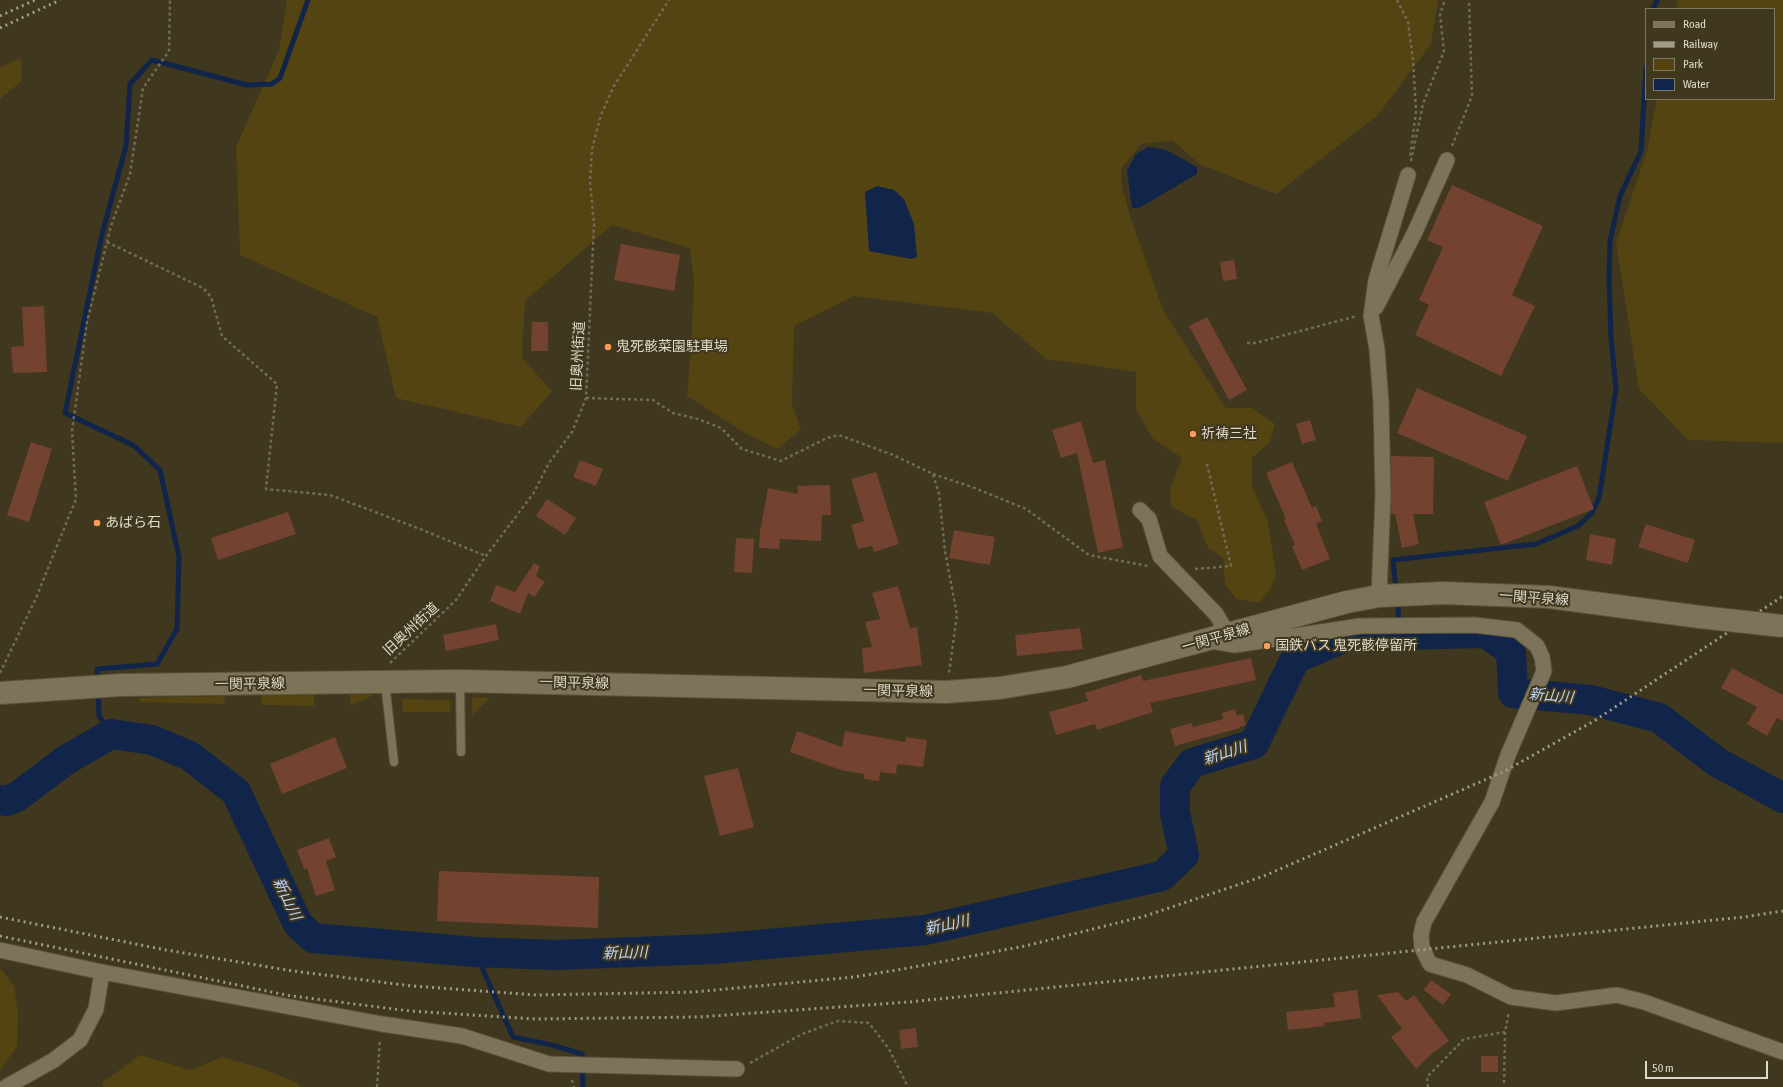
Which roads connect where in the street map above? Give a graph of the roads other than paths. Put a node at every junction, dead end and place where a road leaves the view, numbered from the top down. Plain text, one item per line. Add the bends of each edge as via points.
1 (1447, 160) road end
2 (1408, 176) road end
3 (1371, 316) junction
4 (1140, 510) dead end
5 (1379, 596) junction
6 (1783, 626) edge
7 (1218, 637) junction
8 (460, 681) junction
9 (378, 682) junction
10 (0, 693) edge
11 (460, 752) dead end
12 (394, 762) dead end
13 (0, 950) edge
14 (102, 972) junction
15 (1783, 1052) edge
16 (737, 1069) road end
17 (6, 1087) edge

1 - 3 street via 1414,234
2 - 3 street via 1376,280
3 - 5 street via 1377,349 1381,403 1383,495
4 - 7 street via 1149,519 1160,556 1216,614
5 - 6 main road, 一関平泉線, bridge via 1443,593 1549,597 1700,618
5 - 7 main road, 一関平泉線 via 1347,602
7 - 8 main road, 一関平泉線 via 1067,677 1000,688 946,692
7 - 15 street via 1235,645 1360,626 1475,625 1516,630 1537,646 1544,671 1508,756 1492,802 1424,922 1422,948 1430,964 1467,975 1511,997 1556,1003 1617,995 1644,1002
8 - 9 main road, 一関平泉線
8 - 11 lane
9 - 10 main road, 一関平泉線 via 121,685
9 - 12 lane
13 - 14 street
14 - 16 street via 382,1024 462,1036 549,1064
14 - 17 street via 96,1009 80,1040 54,1060

